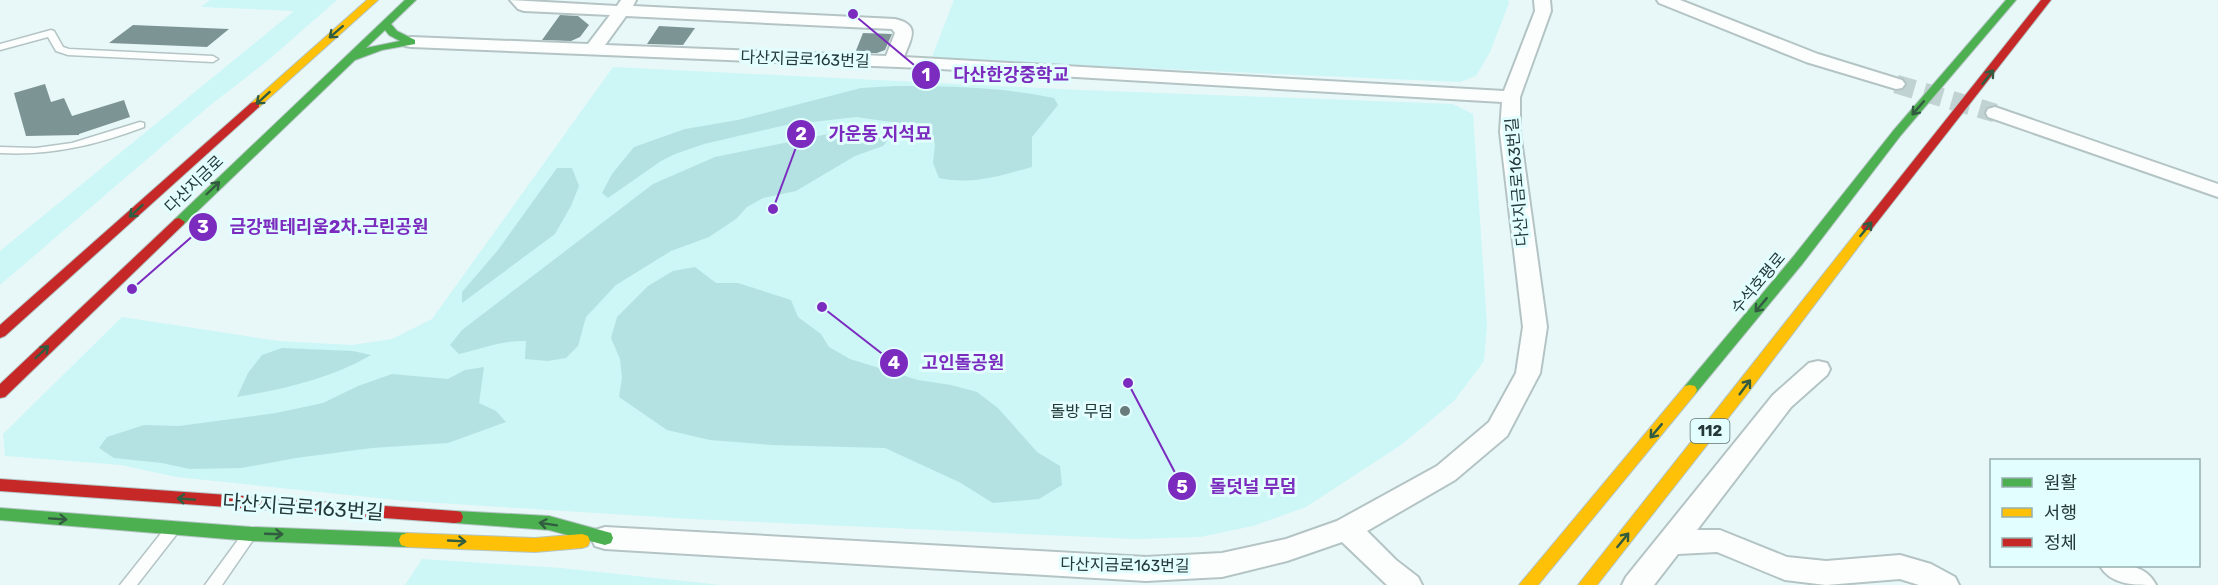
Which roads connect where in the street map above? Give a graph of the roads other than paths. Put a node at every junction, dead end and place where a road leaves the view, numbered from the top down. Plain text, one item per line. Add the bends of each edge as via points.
1 (373, 0) edge
2 (411, 0) edge
3 (518, 0) edge
4 (1542, 0) edge
5 (1665, 0) edge
6 (2011, 0) edge
7 (2046, 0) edge
8 (626, 5) edge
9 (386, 24) junction
10 (411, 42) junction
11 (0, 47) edge
12 (592, 50) junction
13 (349, 58) junction
14 (213, 59) dead end
15 (893, 62) junction
16 (1896, 84) tunnel mouth
17 (1511, 97) junction
18 (1995, 113) tunnel mouth
19 (140, 125) dead end
20 (0, 150) edge
21 (2218, 191) edge
22 (0, 333) edge
23 (1818, 369) dead end
24 (0, 393) edge
25 (0, 485) edge
26 (0, 514) edge
27 (174, 528) junction
28 (1347, 529) junction
29 (250, 534) junction
30 (605, 538) junction
31 (1670, 544) junction
32 (2115, 567) edge
33 (128, 585) edge
34 (213, 585) edge
35 (1408, 585) edge
36 (1526, 585) edge
37 (1587, 585) edge
38 (1636, 585) edge
39 (1945, 585) edge
40 (2142, 585) edge

1 -> 22 main road, 다산지금로
2 - 9 main road, 다산지금로
3 - 8 street via 524,6
4 - 17 street via 1543,11
5 - 16 street via 1812,58
6 -> 36 main road, 수석호평로 / 112
37 -> 7 main road, 112
8 - 12 street
8 - 15 street via 896,24 904,33
9 - 10 main road via 393,33
9 - 13 main road, 다산지금로
10 - 12 street, 다산지금로163번길
10 - 13 main road
11 - 14 lane via 51,33 59,49 68,52
12 - 15 street, 다산지금로163번길
24 -> 13 main road, 다산지금로
15 - 17 street, 다산지금로163번길
17 - 28 street, 다산지금로163번길 via 1510,132 1535,327 1528,373 1498,429 1446,473
18 - 21 street
19 - 20 lane via 69,148 27,153
23 - 31 street via 1782,401
30 -> 25 main road, 다산지금로163번길 via 549,523
26 -> 27 main road, 다산지금로163번길
27 - 29 main road, 다산지금로163번길
27 - 33 lane
28 - 30 street, 다산지금로163번길 via 1287,550 1222,565 1146,569
28 - 35 street
29 -> 30 main road, 다산지금로163번길 via 535,546
29 - 34 lane
31 - 38 street
31 - 39 street via 1720,541 1785,568 1826,573 1900,567 1921,572
32 - 40 street

